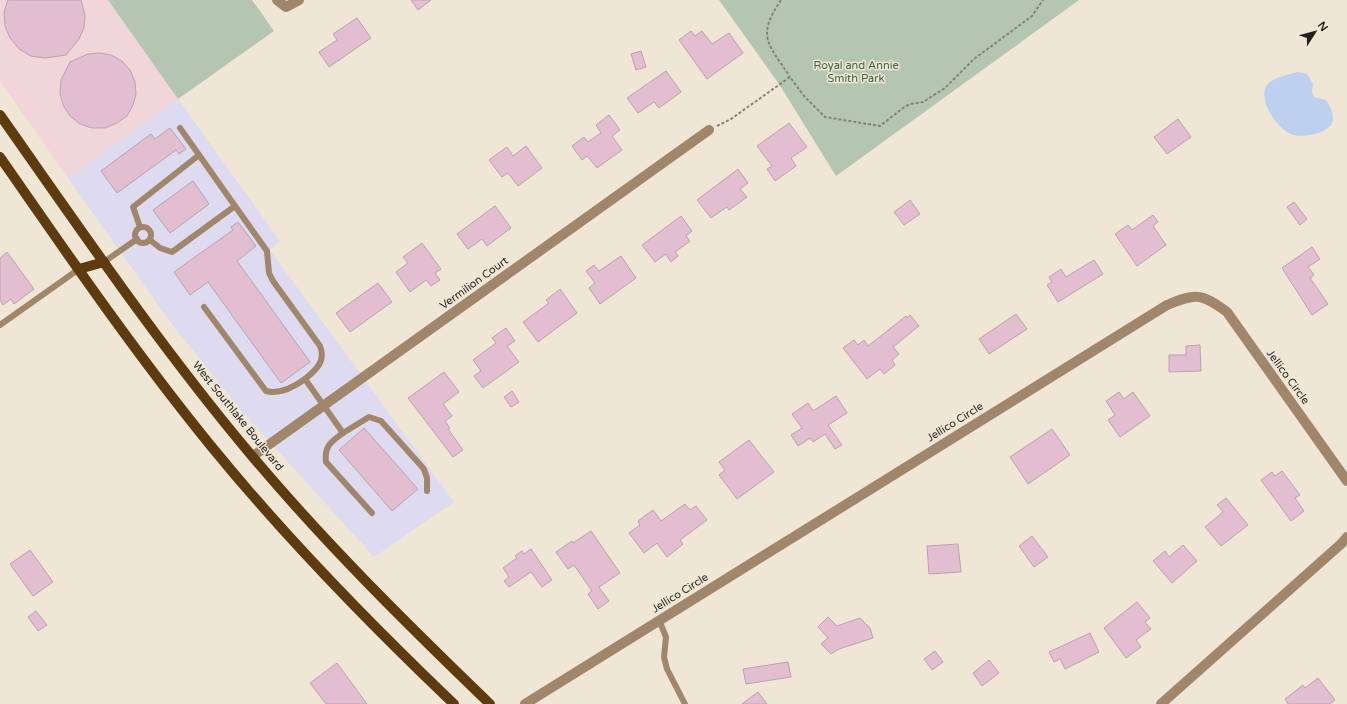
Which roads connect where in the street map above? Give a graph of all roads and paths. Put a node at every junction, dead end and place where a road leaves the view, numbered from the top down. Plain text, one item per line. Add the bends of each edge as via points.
1 (277, 0) edge
2 (299, 0) edge
3 (781, 0) edge
4 (1043, 0) edge
5 (790, 77) junction
6 (0, 115) edge
7 (180, 128) dead end
8 (709, 130) joint
9 (199, 155) junction
10 (0, 157) edge
11 (235, 206) junction
12 (140, 227) junction
13 (137, 239) junction
14 (150, 240) junction
15 (104, 262) junction
16 (79, 269) junction
17 (204, 307) dead end
18 (0, 325) edge
19 (305, 378) junction
20 (324, 405) junction
21 (343, 433) junction
22 (253, 456) junction
23 (1347, 480) edge
24 (427, 491) dead end
25 (372, 513) dead end
26 (1347, 536) edge
27 (659, 620) junction
28 (454, 704) edge
29 (490, 704) edge
30 (524, 704) edge
31 (685, 704) edge
32 (1161, 704) edge

1 - 2 street via 286,7
3 - 5 path via 766,27 766,37
4 - 5 path via 1032,16 974,59 945,88 923,102 910,104 880,126 825,117
5 - 8 path via 731,119
6 - 15 main road, West Southlake Boulevard
7 - 9 lane
8 - 20 street, Vermilion Court
9 - 11 lane
9 - 12 lane via 133,207
10 - 16 main road
11 - 14 lane via 172,252 160,248
11 - 19 lane via 267,251 269,273 273,281 320,346 322,362
12 - 13 lane via 137,230
12 - 14 lane via 148,228 151,232
13 - 14 lane via 141,242
13 - 15 lane
15 - 16 main road
15 - 22 main road, West Southlake Boulevard
16 - 18 lane
16 - 28 main road via 171,395 261,505 362,613
17 - 19 lane via 266,391 287,389
19 - 20 lane
20 - 21 lane
20 - 22 street, Vermilion Court
21 - 24 lane via 369,417 381,422 424,469
21 - 25 lane via 329,444 325,453 326,462
22 - 29 main road, West Southlake Boulevard via 352,568
23 - 27 street, Jellico Circle via 1227,312 1209,299 1188,296 1167,305
26 - 32 street via 1336,549
27 - 30 street, Jellico Circle
27 - 31 lane via 666,637 664,657 667,669

